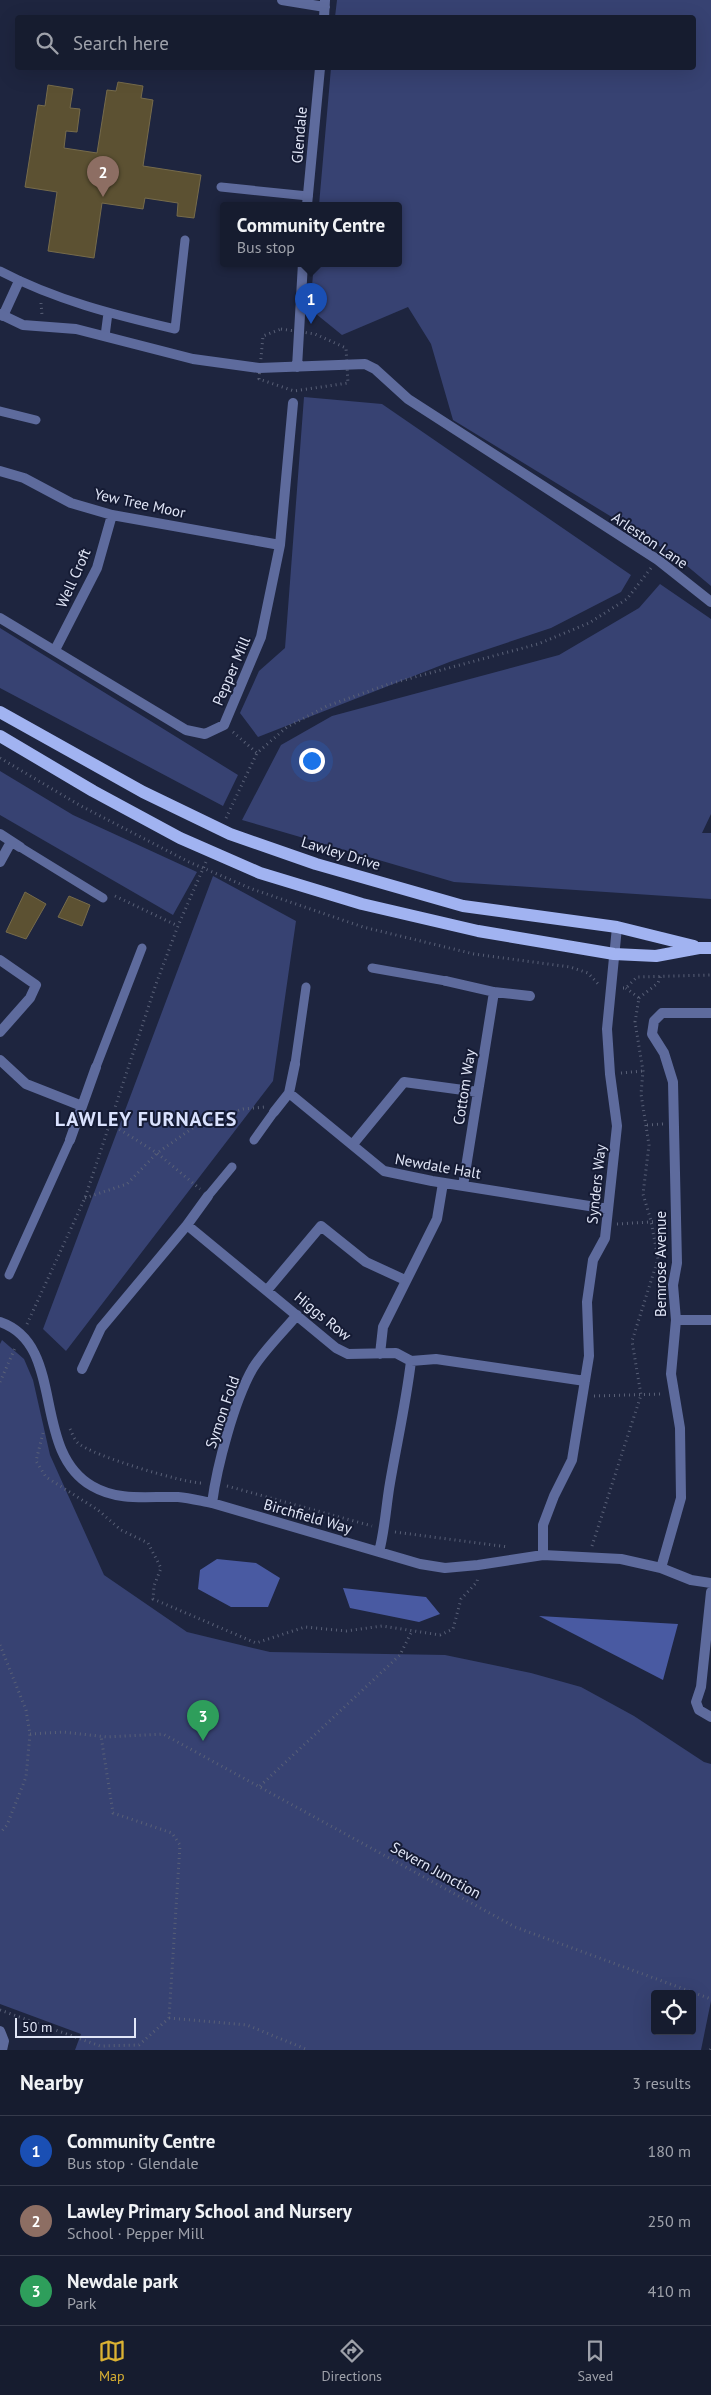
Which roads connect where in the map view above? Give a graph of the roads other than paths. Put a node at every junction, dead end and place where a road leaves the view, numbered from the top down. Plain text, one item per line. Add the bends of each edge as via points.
1 (282, 0) edge
2 (325, 8) edge
3 (320, 70) edge
4 (221, 187) dead end
5 (308, 200) edge
6 (185, 240) dead end
7 (303, 267) edge
8 (0, 271) edge
9 (19, 281) junction
10 (108, 313) junction
11 (1, 317) edge
12 (105, 336) junction
13 (297, 367) junction
14 (293, 403) dead end
15 (0, 411) edge
16 (36, 420) dead end
17 (0, 471) edge
18 (112, 515) junction
19 (280, 545) junction
20 (711, 602) edge
21 (0, 618) edge
22 (55, 650) junction
23 (0, 712) edge
24 (0, 736) edge
25 (0, 834) edge
26 (16, 845) junction
27 (0, 862) edge
28 (103, 898) dead end
29 (617, 927) junction
30 (142, 948) dead end
31 (705, 948) edge
32 (614, 954) junction
33 (0, 960) edge
34 (372, 968) dead end
35 (446, 981) joint
36 (306, 987) dead end
37 (494, 992) junction
38 (530, 996) dead end
39 (711, 1013) edge
40 (0, 1032) edge
41 (0, 1060) edge
42 (295, 1064) joint
43 (96, 1068) joint
44 (478, 1092) junction
45 (289, 1093) junction
46 (82, 1106) junction
47 (277, 1109) joint
48 (70, 1140) joint
49 (254, 1140) dead end
50 (353, 1144) junction
51 (232, 1167) dead end
52 (443, 1183) junction
53 (463, 1186) junction
54 (208, 1196) joint
55 (608, 1209) junction
56 (187, 1225) junction
57 (9, 1275) dead end
58 (405, 1280) junction
59 (268, 1290) junction
60 (298, 1315) junction
61 (676, 1320) junction
62 (711, 1320) edge
63 (0, 1322) edge
64 (380, 1354) junction
65 (411, 1362) junction
66 (82, 1370) dead end
67 (584, 1381) junction
68 (212, 1503) junction
69 (380, 1552) junction
70 (543, 1555) junction
71 (661, 1568) junction
72 (711, 1583) edge
73 (711, 1592) edge
74 (711, 1717) edge
75 (0, 2031) edge
76 (2, 2050) edge

1 - 2 street
3 - 5 street, Glendale
4 - 5 lane
6 - 10 lane via 175,329
7 - 13 street
8 - 9 lane
9 - 10 lane
9 - 11 street
10 - 12 lane
11 - 12 street via 23,325 76,329
12 - 13 street via 193,359 259,368
13 - 20 street, Arleston Lane via 365,364 375,369 408,399 658,560
14 - 19 street, Pepper Mill
15 - 16 lane
17 - 18 street, Yew Tree Moor via 24,478 71,503
18 - 19 street, Yew Tree Moor
18 - 22 street, Well Croft via 97,568
19 - 22 street, Pepper Mill via 261,637 224,725 205,734 186,730
21 - 22 street, Pepper Mill
23 - 29 main road, Lawley Drive via 143,792 230,834 316,864 463,906
24 - 32 main road, Lawley Drive via 180,838 260,873 362,904 478,932
25 - 26 street
26 - 27 street
26 - 28 lane
29 - 31 main road, Lawley Drive
29 - 32 street, Synders Way
30 - 43 lane
31 - 32 main road, Lawley Drive via 656,956
32 - 55 street, Synders Way via 607,1029 617,1126
33 - 40 street via 36,984 30,998
34 - 35 lane
35 - 37 street
36 - 42 lane
37 - 38 street
37 - 44 street, Cottom Way
39 - 61 street, Bemrose Avenue via 662,1014 654,1021 652,1034 664,1053 673,1082 677,1263 673,1285
41 - 46 street via 26,1084
42 - 45 street
43 - 46 street
44 - 50 street via 404,1082
44 - 53 street, Cottom Way
45 - 47 street
45 - 50 street, Newdale Halt
46 - 48 street
47 - 49 lane
48 - 57 lane
50 - 52 street, Newdale Halt via 384,1171
51 - 54 lane
52 - 53 street, Newdale Halt
52 - 58 street via 437,1219
53 - 55 street, Newdale Halt
54 - 56 street
55 - 67 street, Synders Way via 605,1238 593,1260 587,1302 589,1356
56 - 59 street, Higgs Row
56 - 66 street via 101,1328
58 - 59 street via 366,1262 321,1226
58 - 64 street via 384,1327
59 - 60 street, Higgs Row
60 - 64 street, Higgs Row via 336,1348 348,1354
60 - 68 street, Symon Fold via 254,1367 240,1396
61 - 62 street
61 - 71 street, Bemrose Avenue via 671,1374 680,1428 681,1498
63 - 68 street, Birchfield Way via 22,1334 36,1353 58,1446 91,1486 114,1496 180,1497
64 - 65 street, Higgs Row via 396,1354
65 - 67 street, Higgs Row via 436,1359
65 - 69 street
67 - 70 street, Synders Way via 572,1460 543,1525
68 - 69 street, Birchfield Way
69 - 70 street, Birchfield Way via 445,1568
70 - 71 street, Birchfield Way via 621,1559
71 - 72 street, Birchfield Way via 690,1580
73 - 74 street via 701,1687 696,1702 699,1710
75 - 76 street via 4,2041

